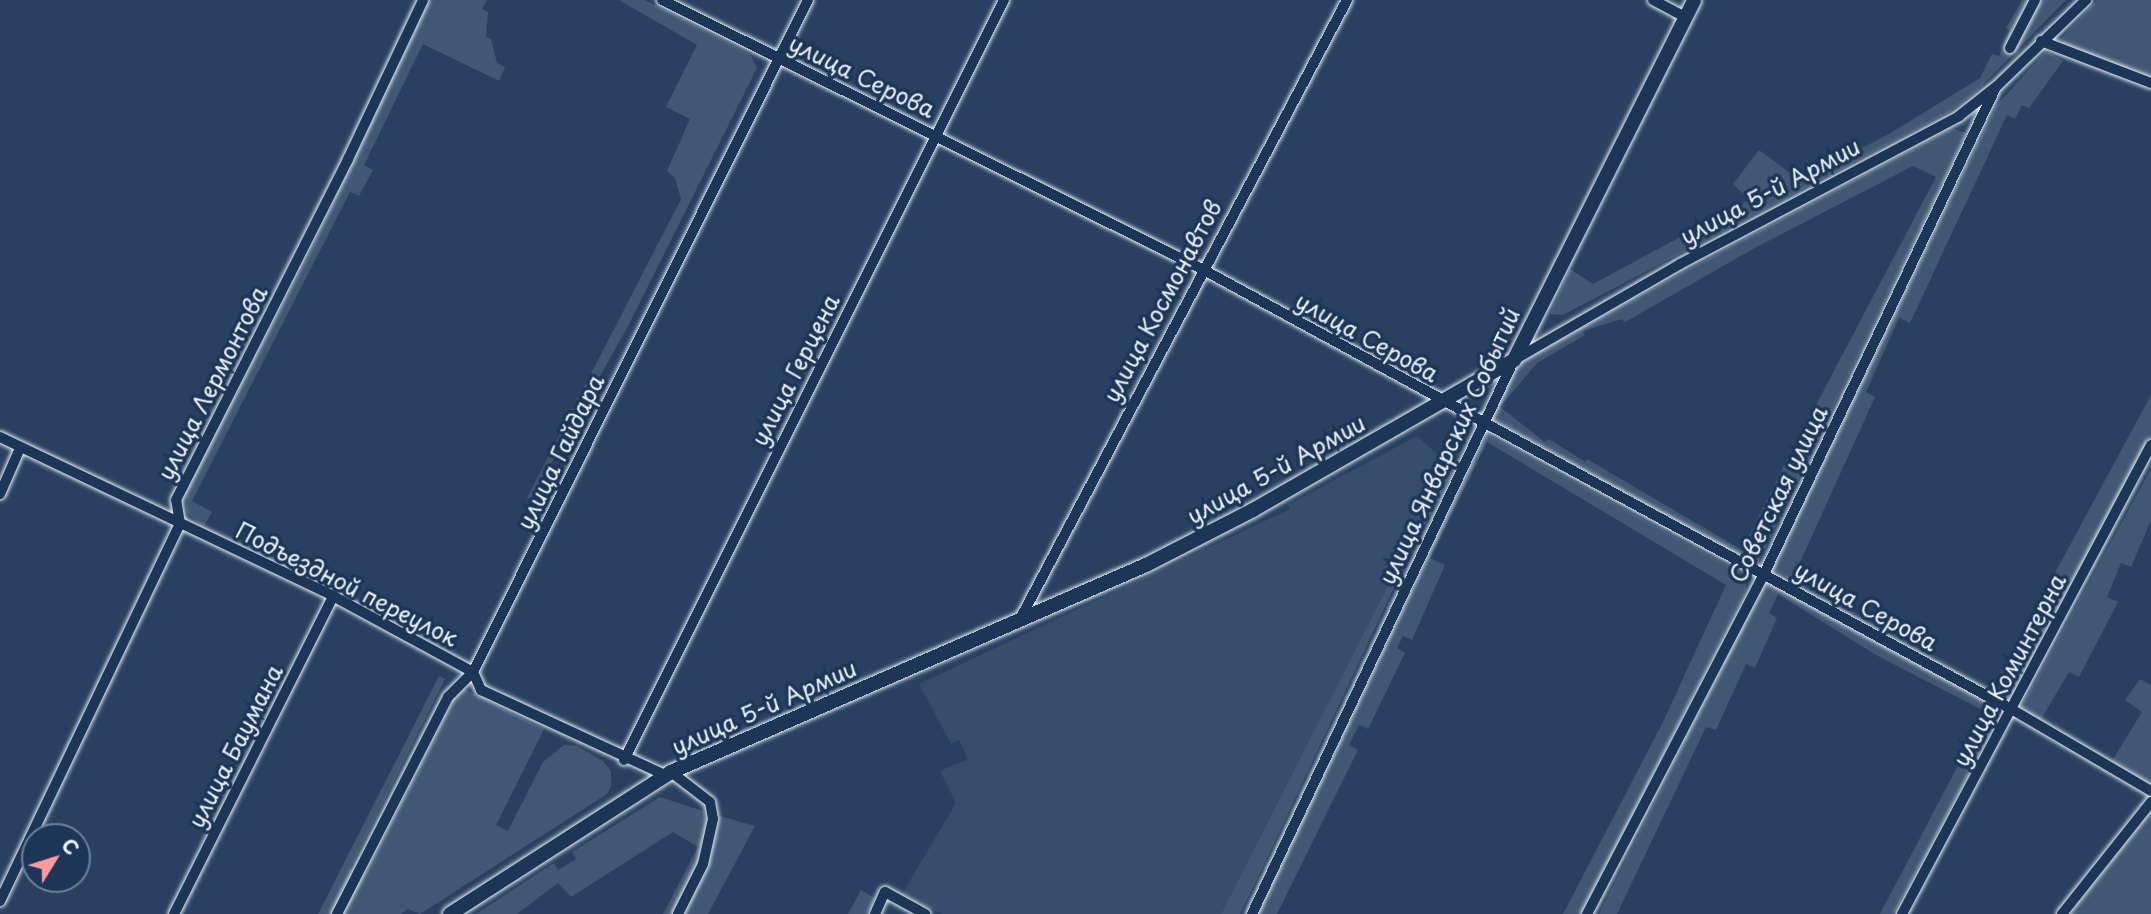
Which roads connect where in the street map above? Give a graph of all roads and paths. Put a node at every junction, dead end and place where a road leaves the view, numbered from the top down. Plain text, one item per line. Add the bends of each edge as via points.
1 (423, 0) edge
2 (662, 0) edge
3 (808, 0) edge
4 (1004, 0) edge
5 (1347, 0) edge
6 (1653, 0) edge
7 (1694, 0) edge
8 (2035, 0) edge
9 (2086, 0) edge
10 (1685, 17) junction
11 (2041, 41) junction
12 (2010, 48) dead end
13 (779, 58) junction
14 (2151, 83) edge
15 (1997, 86) junction
16 (936, 135) junction
17 (1202, 269) junction
18 (1514, 360) junction
19 (1440, 402) junction
20 (1483, 424) junction
21 (0, 438) edge
22 (2151, 445) edge
23 (20, 448) junction
24 (0, 494) edge
25 (180, 524) junction
26 (1764, 574) junction
27 (333, 596) junction
28 (1018, 623) junction
29 (474, 672) junction
30 (2013, 710) junction
31 (624, 760) junction
32 (668, 774) junction
33 (2151, 791) edge
34 (2151, 802) edge
35 (0, 901) edge
36 (174, 914) edge
37 (337, 914) edge
38 (450, 914) edge
39 (678, 914) edge
40 (875, 914) edge
41 (925, 914) edge
42 (1252, 914) edge
43 (1587, 914) edge
44 (1902, 914) edge
45 (2062, 914) edge

1 - 25 street, улица Лермонтова via 176,499
2 - 13 street, улица Серова
3 - 13 street, улица Гайдара
4 - 16 street, улица Герцена
5 - 17 street, улица Космонавтов
6 - 10 street
7 - 10 street, улица Январских Событий
8 - 12 street
9 - 11 street, улица 5-й Армии
10 - 18 street, улица Январских Событий
11 - 14 street
11 - 15 street, улица 5-й Армии
13 - 16 street, улица Серова
13 - 29 street, улица Гайдара
15 - 18 street, улица 5-й Армии via 1959,116 1680,264
15 - 26 street, Советская улица
16 - 17 street, улица Серова
16 - 31 street, улица Герцена
17 - 19 street, улица Серова
17 - 28 street, улица Космонавтов
18 - 19 street, улица 5-й Армии
18 - 20 street, улица Январских Событий
19 - 20 street, улица Серова
19 - 28 street, улица 5-й Армии via 1253,510
20 - 26 street, улица Серова
20 - 42 street, улица Январских Событий
21 - 23 street, Подъездной переулок
22 - 30 street, улица Коминтерна
23 - 24 street
23 - 25 street, Подъездной переулок
25 - 27 street, Подъездной переулок
25 - 35 street, улица Лермонтова
26 - 30 street, улица Серова
26 - 43 street, Советская улица
27 - 29 street, Подъездной переулок
27 - 36 street, улица Баумана
28 - 32 street, улица 5-й Армии
29 - 31 street, Подъездной переулок via 481,690
29 - 37 street, улица Гайдара via 448,697
30 - 33 street, улица Серова
30 - 44 street, улица Коминтерна
31 - 32 street, Подъездной переулок
32 - 38 street, улица 5-й Армии
32 - 39 street via 710,802 713,818 703,864
34 - 45 street
40 - 41 street via 885,892

